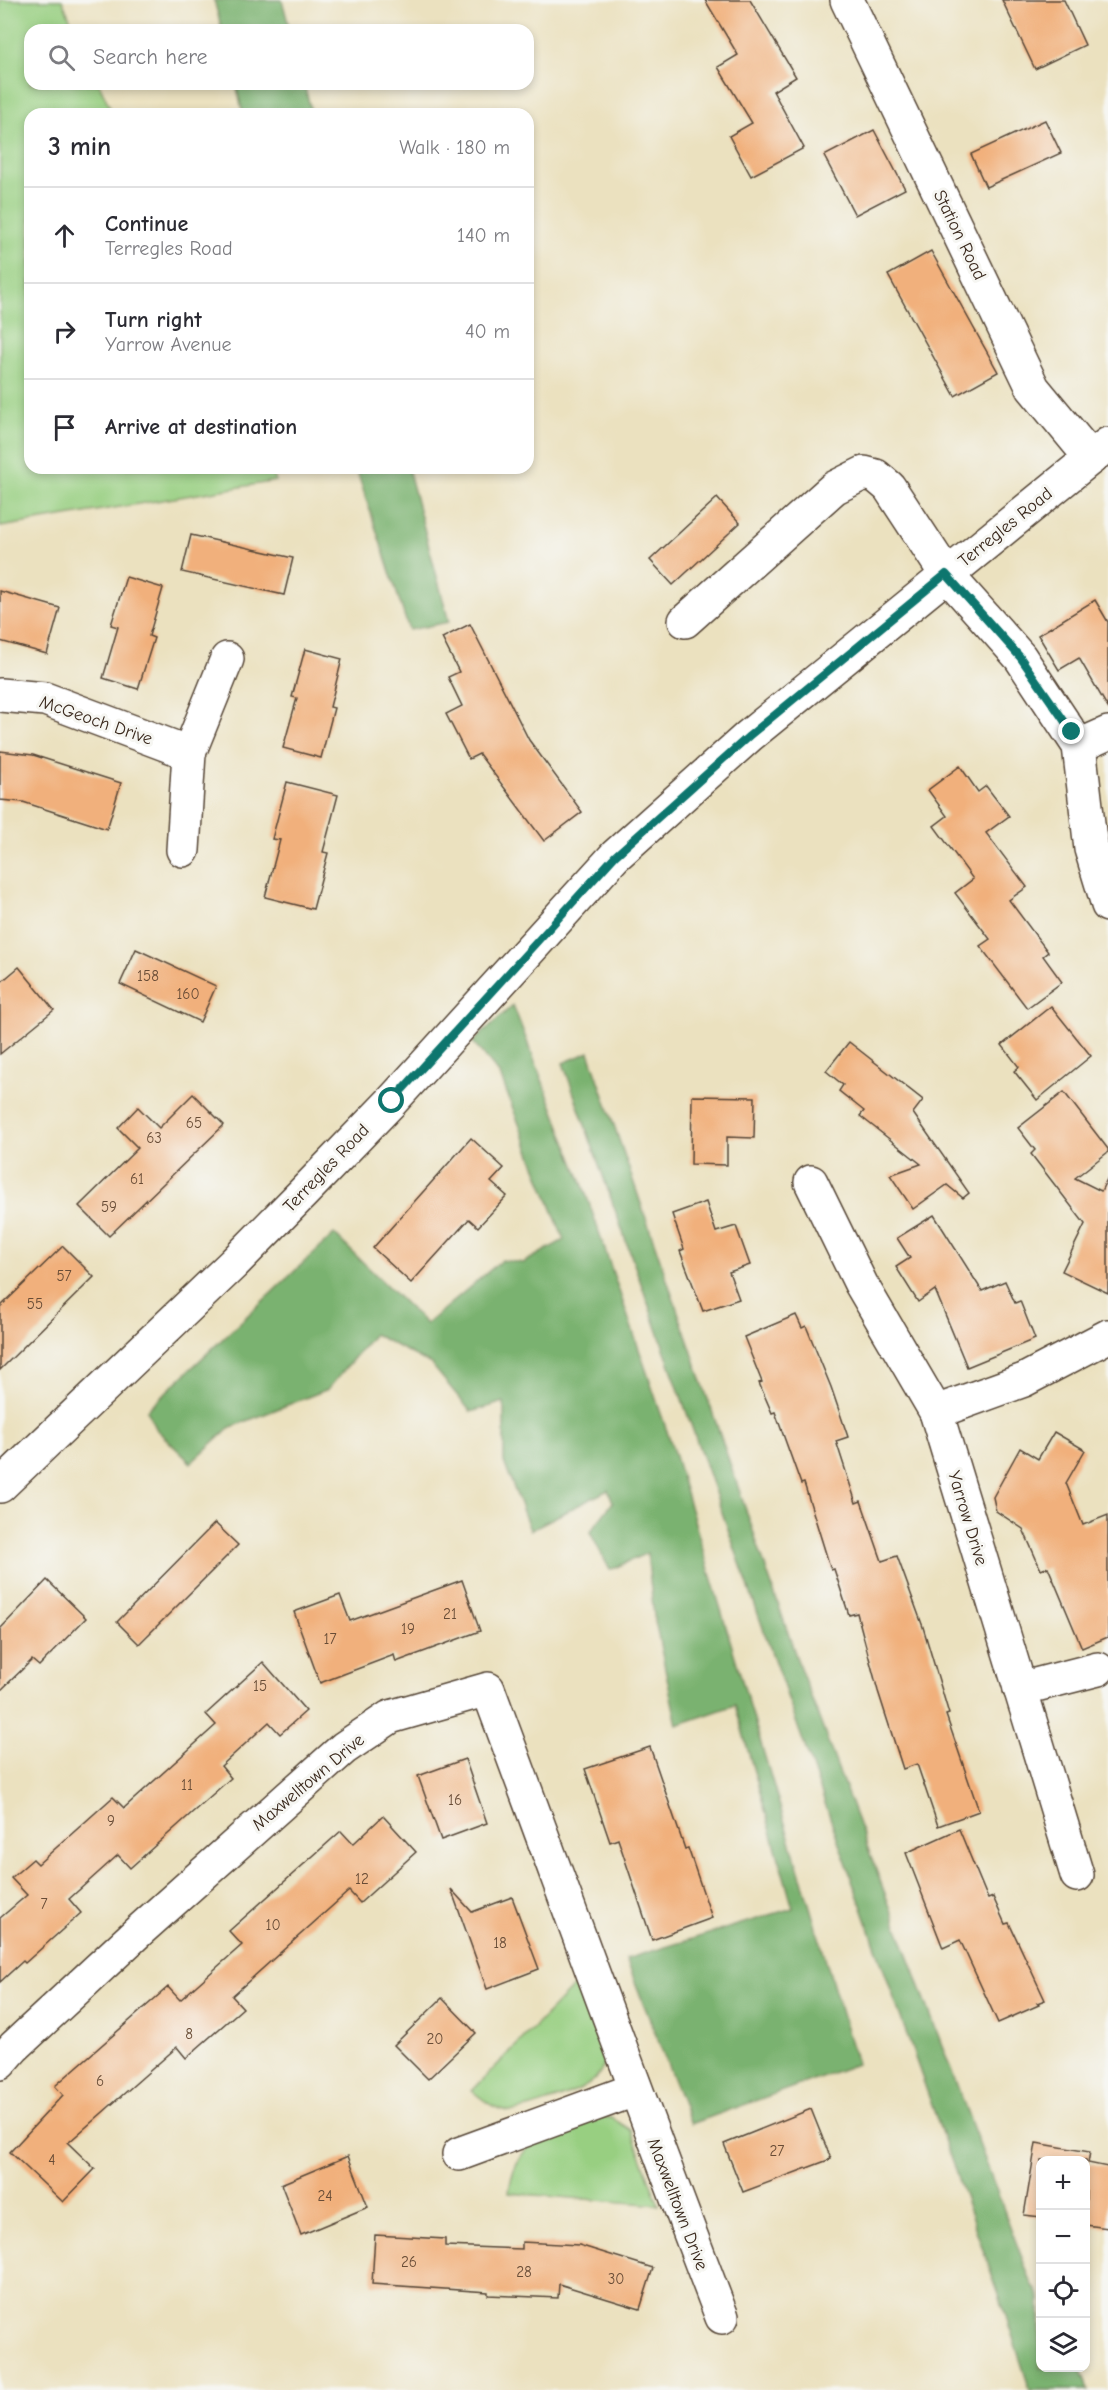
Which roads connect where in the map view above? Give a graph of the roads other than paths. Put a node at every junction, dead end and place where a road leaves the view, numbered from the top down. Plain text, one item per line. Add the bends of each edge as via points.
1 (847, 0) edge
2 (1100, 451) edge
3 (946, 574) junction
4 (685, 621) dead end
5 (227, 659) dead end
6 (0, 695) edge
7 (1094, 739) edge
8 (189, 753) junction
9 (183, 850) dead end
10 (1108, 906) edge
11 (811, 1182) dead end
12 (1108, 1336) edge
13 (936, 1412) junction
14 (0, 1486) edge
15 (1098, 1669) dead end
16 (1020, 1689) junction
17 (1077, 1875) dead end
18 (0, 2063) edge
19 (634, 2090) junction
20 (459, 2154) dead end
21 (722, 2318) dead end

1 - 2 street, Station Road via 1033,388
2 - 3 street, Terregles Road
3 - 4 street via 889,487 876,476 864,473 834,488
3 - 7 street
3 - 14 street, Terregles Road via 749,736 615,856 392,1101 233,1264
5 - 8 street
6 - 8 street, McGeoch Drive via 45,699
7 - 10 street via 1091,849
8 - 9 street
11 - 13 street, Yarrow Drive via 861,1284
12 - 13 street via 1024,1380
13 - 16 street, Yarrow Drive
15 - 16 street
16 - 17 street, Yarrow Drive
18 - 19 street, Maxwelltown Drive via 139,1931 344,1748 390,1717 488,1689
19 - 20 street
19 - 21 street, Maxwelltown Drive

